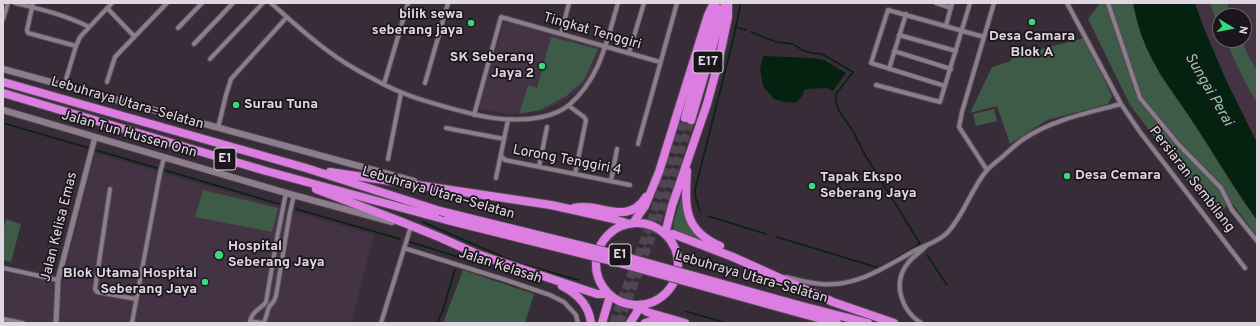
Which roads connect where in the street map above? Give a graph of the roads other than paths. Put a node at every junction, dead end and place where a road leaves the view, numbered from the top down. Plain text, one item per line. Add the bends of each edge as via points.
1 (8, 3) edge
2 (15, 3) edge
3 (112, 3) edge
4 (167, 3) edge
5 (202, 3) edge
6 (233, 3) edge
7 (262, 3) edge
8 (271, 3) edge
9 (408, 3) edge
10 (448, 3) edge
11 (569, 3) edge
12 (618, 3) edge
13 (644, 3) edge
14 (677, 3) edge
15 (716, 3) edge
16 (727, 3) edge
17 (936, 3) edge
18 (952, 3) edge
19 (970, 3) edge
20 (994, 3) edge
21 (1067, 3) edge
22 (1108, 3) edge
23 (33, 5) edge
24 (107, 8) junction
25 (951, 8) junction
26 (906, 14) junction
27 (287, 17) junction
28 (3, 19) edge
29 (946, 26) junction
30 (89, 27) junction
31 (178, 28) dead end
32 (962, 31) junction
33 (561, 34) junction
34 (899, 35) junction
35 (134, 36) junction
36 (984, 37) junction
37 (194, 44) dead end
38 (76, 46) junction
39 (605, 47) junction
40 (894, 51) junction
41 (956, 51) junction
42 (629, 53) junction
43 (210, 59) dead end
44 (660, 62) junction
45 (3, 69) edge
46 (889, 69) junction
47 (951, 69) junction
48 (3, 82) edge
49 (107, 82) dead end
50 (384, 84) junction
51 (425, 84) dead end
52 (876, 85) dead end
53 (64, 86) junction
54 (946, 86) junction
55 (3, 93) edge
56 (402, 93) junction
57 (1121, 104) junction
58 (569, 106) junction
59 (3, 110) edge
60 (474, 115) junction
61 (508, 120) junction
62 (547, 127) dead end
63 (218, 128) junction
64 (446, 128) dead end
65 (504, 139) junction
66 (94, 140) junction
67 (638, 144) dead end
68 (617, 149) dead end
69 (501, 156) junction
70 (164, 158) junction
71 (388, 159) dead end
72 (687, 161) junction
73 (539, 167) junction
74 (306, 168) junction
75 (987, 170) junction
76 (266, 171) junction
77 (575, 174) junction
78 (496, 178) dead end
79 (611, 181) junction
80 (630, 185) dead end
81 (437, 188) junction
82 (652, 188) junction
83 (110, 190) dead end
84 (286, 193) junction
85 (294, 195) junction
86 (569, 210) junction
87 (631, 223) junction
88 (411, 226) junction
89 (666, 234) junction
90 (277, 238) junction
91 (285, 240) junction
92 (1257, 241) edge
93 (926, 246) junction
94 (404, 248) junction
95 (733, 256) junction
96 (3, 268) edge
97 (1245, 268) dead end
98 (270, 275) junction
99 (279, 276) junction
100 (776, 276) junction
101 (553, 279) junction
102 (58, 280) junction
103 (608, 295) junction
104 (136, 300) junction
105 (639, 306) junction
106 (797, 308) junction
107 (3, 319) edge
108 (673, 320) junction
109 (23, 323) edge
110 (56, 323) edge
111 (132, 323) edge
112 (264, 323) edge
113 (381, 323) edge
114 (578, 323) edge
115 (591, 323) edge
116 (602, 323) edge
117 (630, 323) edge
118 (645, 323) edge
119 (685, 323) edge
120 (837, 323) edge
121 (868, 323) edge
122 (894, 323) edge
123 (921, 323) edge

1 - 28 street
2 - 23 street
3 - 24 street
4 - 35 street
5 - 31 street
6 - 37 street
7 - 43 street
8 - 27 street
9 - 50 street
10 - 51 street
11 - 33 street
12 - 39 street
13 - 42 street
14 - 44 street
15 - 16 highway, E17 via 688,119
15 - 82 highway via 708,15
16 - 72 highway via 728,17 718,64
17 - 25 street
18 - 25 street
19 - 32 street
20 - 36 street
21 - 57 street, Persiaran Sembilang
22 - 92 street via 1140,98 1179,145 1221,188 1232,210
23 - 30 street
23 - 38 street via 28,33
24 - 30 street
24 - 35 street
25 - 29 street
26 - 29 street
26 - 34 street
26 - 46 street via 888,10 871,62
27 - 50 street via 318,44
27 - 63 street via 231,79
29 - 32 street
30 - 38 street
32 - 36 street
32 - 41 street
33 - 39 street, Tingkat Tenggiri
33 - 60 street, Tingkat Tenggiri via 501,17
34 - 40 street
34 - 41 street
35 - 49 street via 115,57
36 - 75 street via 959,127
38 - 53 street
39 - 42 street, Tingkat Tenggiri
39 - 58 street via 595,73
40 - 46 street
40 - 47 street
41 - 47 street
42 - 44 street, Tingkat Tenggiri
44 - 67 street
45 - 53 main road
46 - 54 street
47 - 54 street
48 - 74 highway, Lebuhraya Utara–Selatan / E1
50 - 56 street
52 - 54 street via 940,102
53 - 63 main road
55 - 76 highway, Lebuhraya Utara–Selatan / E1
56 - 60 street
56 - 71 street
57 - 75 street via 1039,129
57 - 97 street, Persiaran Sembilang
58 - 61 street via 532,119
58 - 77 street via 586,120
59 - 66 main road, Jalan Tun Hussen Onn
60 - 61 street
61 - 65 street
62 - 73 street
63 - 81 main road
64 - 65 street
65 - 69 street
66 - 70 main road, Jalan Tun Hussen Onn
66 - 102 street, Jalan Kelisa Emas
68 - 79 street
69 - 73 street, Lorong Tenggiri 4 via 505,160
69 - 78 street
70 - 84 main road, Jalan Tun Hussen Onn
70 - 104 street
72 - 89 highway
72 - 95 highway via 686,202 690,219 704,237
73 - 77 street, Lorong Tenggiri 4
74 - 81 highway
74 - 106 highway, Lebuhraya Utara–Selatan / E1, bridge via 440,211 619,255
75 - 93 street via 962,214 949,231
76 - 88 highway
76 - 106 highway, Lebuhraya Utara–Selatan / E1, bridge via 447,220
77 - 79 street, Lorong Tenggiri 4
79 - 80 street, Lorong Tenggiri 4
81 - 86 highway
82 - 86 highway via 636,208 628,212 582,207
82 - 87 highway via 645,206
83 - 104 street via 95,289 97,292
84 - 85 main road, Jalan Tun Hussen Onn
84 - 90 street
85 - 88 main road, Jalan Tun Hussen Onn
85 - 91 street
86 - 87 highway
87 - 89 highway via 648,224
87 - 103 highway via 611,232 598,252 596,271
88 - 94 street
88 - 101 highway via 477,254
89 - 95 highway via 673,234
89 - 105 highway via 677,255 676,278 662,297
90 - 91 street
90 - 98 street
91 - 99 street
93 - 100 street via 860,280 847,283 820,284
93 - 123 street via 907,264 899,286 905,308
94 - 113 street
94 - 114 street, Jalan Kelasah via 550,295 564,302 576,315
95 - 100 highway
96 - 102 street
98 - 99 street
98 - 112 street via 266,302 255,311 250,321
99 - 112 street via 276,296
100 - 122 highway via 833,302
101 - 103 highway via 597,294
101 - 115 highway via 581,299
102 - 110 street, Jalan Kelisa Emas
103 - 105 highway via 623,304
103 - 116 highway
104 - 111 street
105 - 108 highway via 648,312
105 - 117 highway
106 - 120 highway, Lebuhraya Utara–Selatan / E1
106 - 121 highway, Lebuhraya Utara–Selatan / E1
107 - 109 street
108 - 118 highway via 654,320
108 - 119 highway

